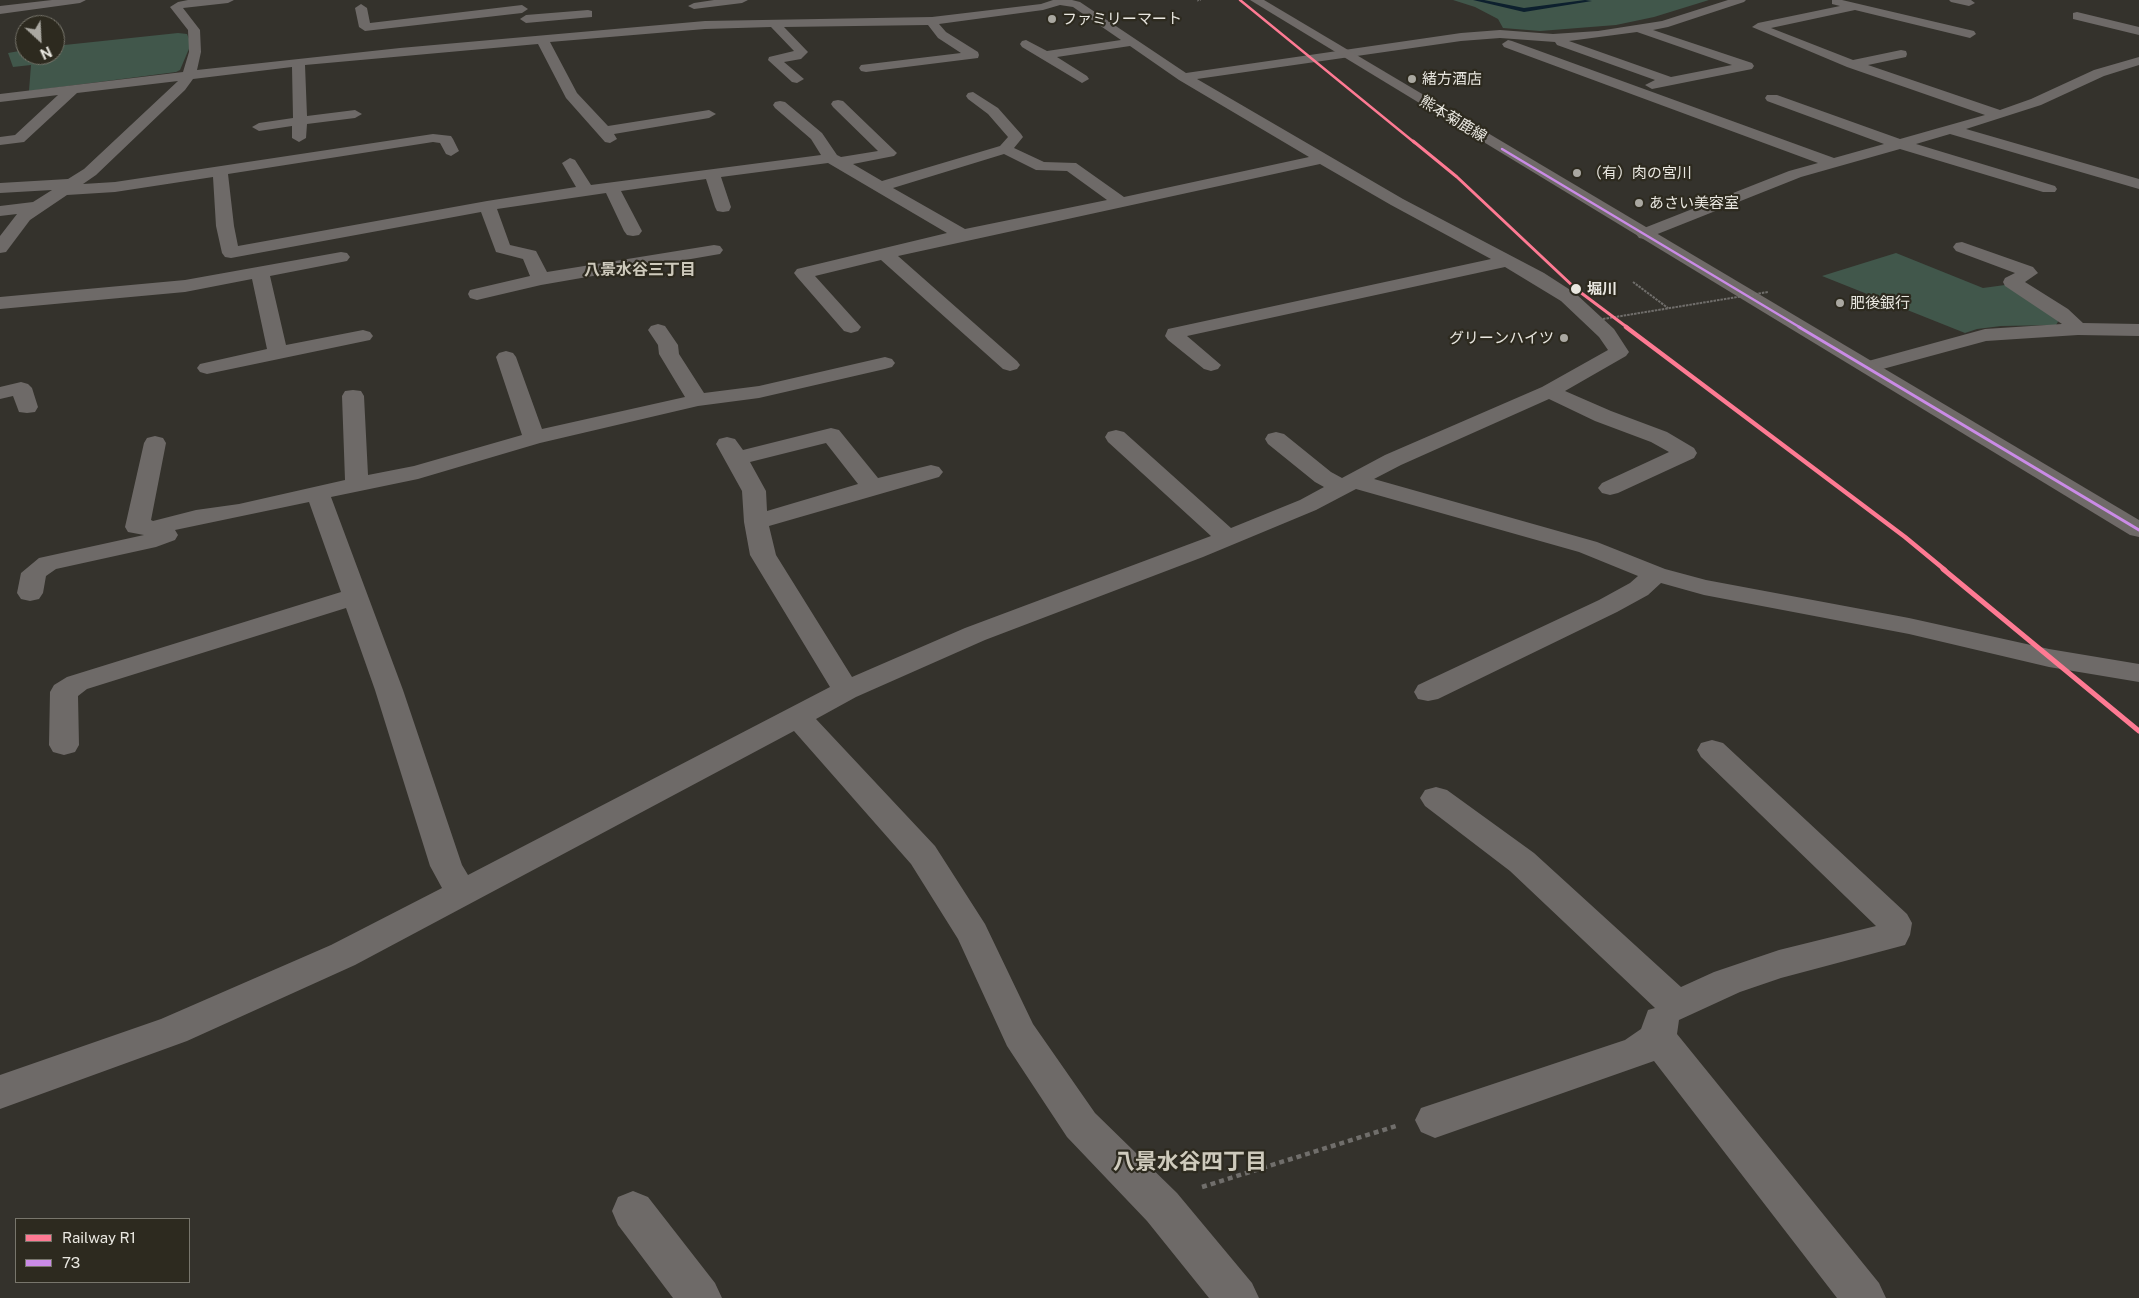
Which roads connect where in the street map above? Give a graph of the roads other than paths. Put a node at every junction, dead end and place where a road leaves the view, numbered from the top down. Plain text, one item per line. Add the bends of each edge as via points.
1 (80, 0) edge
2 (228, 0) edge
3 (742, 0) edge
4 (1256, 0) edge
5 (1740, 0) edge
6 (1827, 0) edge
7 (1955, 0) edge
8 (1063, 1) edge
9 (1969, 3) dead end
10 (980, 5) dead end
11 (694, 6) dead end
12 (1854, 7) junction
13 (361, 8) dead end
14 (0, 10) edge
15 (523, 10) edge
16 (588, 14) dead end
17 (992, 14) junction
18 (2077, 16) dead end
19 (932, 21) junction
20 (773, 22) junction
21 (758, 23) junction
22 (1638, 29) junction
23 (2139, 31) edge
24 (1483, 34) junction
25 (1970, 34) dead end
26 (1598, 35) junction
27 (1553, 38) junction
28 (536, 40) junction
29 (1132, 42) junction
30 (1026, 44) dead end
31 (1626, 44) dead end
32 (1344, 54) junction
33 (1901, 54) dead end
34 (1045, 55) junction
35 (2139, 61) edge
36 (298, 62) junction
37 (1681, 64) dead end
38 (1852, 64) junction
39 (2124, 65) junction
40 (866, 68) dead end
41 (2139, 68) edge
42 (1709, 73) junction
43 (189, 75) junction
44 (1184, 77) junction
45 (797, 79) dead end
46 (1082, 79) dead end
47 (1670, 81) junction
48 (73, 89) junction
49 (1629, 89) junction
50 (974, 96) dead end
51 (0, 98) edge
52 (1772, 98) dead end
53 (838, 104) dead end
54 (780, 105) dead end
55 (355, 114) dead end
56 (709, 114) dead end
57 (2000, 115) junction
58 (300, 122) junction
59 (259, 126) dead end
60 (1946, 129) junction
61 (0, 141) edge
62 (1897, 143) junction
63 (1005, 149) junction
64 (451, 151) dead end
65 (1325, 158) junction
66 (297, 160) junction
67 (836, 160) junction
68 (570, 163) dead end
69 (1833, 163) junction
70 (220, 171) junction
71 (712, 173) junction
72 (2139, 184) edge
73 (611, 186) junction
74 (882, 186) junction
75 (68, 187) junction
76 (0, 188) edge
77 (2049, 189) dead end
78 (586, 190) junction
79 (1120, 201) junction
80 (487, 206) junction
81 (36, 207) junction
82 (723, 207) dead end
83 (0, 211) edge
84 (633, 231) dead end
85 (1645, 234) junction
86 (962, 235) junction
87 (1962, 246) dead end
88 (0, 248) edge
89 (714, 250) dead end
90 (884, 253) junction
91 (341, 257) dead end
92 (1506, 261) junction
93 (260, 272) junction
94 (541, 280) junction
95 (477, 294) dead end
96 (0, 303) edge
97 (851, 327) dead end
98 (2078, 329) junction
99 (658, 330) dead end
100 (2139, 330) edge
101 (363, 336) dead end
102 (278, 353) junction
103 (506, 358) dead end
104 (885, 363) dead end
105 (1010, 365) dead end
106 (1211, 365) dead end
107 (1868, 367) junction
108 (207, 368) dead end
109 (1550, 391) junction
110 (0, 393) edge
111 (353, 396) dead end
112 (698, 400) junction
113 (27, 407) dead end
114 (1116, 437) dead end
115 (534, 438) junction
116 (1276, 439) dead end
117 (155, 443) dead end
118 (931, 472) dead end
119 (1348, 484) junction
120 (357, 485) junction
121 (874, 487) junction
122 (1610, 488) dead end
123 (318, 493) junction
124 (239, 511) junction
125 (756, 522) junction
126 (2139, 530) edge
127 (1228, 538) junction
128 (1656, 574) junction
129 (30, 593) dead end
130 (356, 596) junction
131 (2139, 673) edge
132 (846, 690) junction
133 (1428, 692) dead end
134 (798, 716) junction
135 (64, 745) dead end
136 (1712, 750) dead end
137 (1436, 798) dead end
138 (462, 894) junction
139 (1668, 1022) junction
140 (0, 1092) edge
141 (1435, 1120) road end
142 (633, 1211) dead end
143 (700, 1298) edge
144 (1237, 1298) edge
145 (1864, 1298) edge

1 - 14 street
2 - 43 street via 176,7 194,30
3 - 11 street
3 - 21 street
4 - 32 main road, 熊本菊鹿線
5 - 22 street
6 - 12 street
7 - 9 street
8 - 17 street
8 - 29 street via 1076,4
10 - 17 street
12 - 25 street
12 - 38 street via 1758,27
13 - 15 street via 365,27
15 - 16 street
15 - 28 street
17 - 19 street
18 - 23 street
19 - 20 street
19 - 40 street via 942,35 973,55
20 - 21 street
20 - 45 street via 802,52 774,60
21 - 28 street
22 - 26 street
22 - 42 street via 1747,66
24 - 27 street
24 - 32 street
24 - 49 street
26 - 27 street
26 - 31 street
27 - 47 street
28 - 36 street
28 - 56 street via 571,95 608,135
29 - 34 street
29 - 44 street
30 - 34 street
32 - 44 street
32 - 85 main road, 熊本菊鹿線
33 - 38 street
34 - 46 street
35 - 39 street
36 - 43 street
36 - 58 street
37 - 42 street
38 - 57 street
39 - 41 street
39 - 57 street
42 - 47 street
43 - 48 street
43 - 75 street via 90,172
44 - 65 street
47 - 49 street
48 - 51 street
48 - 61 street via 19,140
49 - 69 street
50 - 63 street via 993,111 1016,137
52 - 62 street
53 - 67 street via 889,154
54 - 67 street via 817,136
55 - 58 street
57 - 60 street
58 - 59 street
58 - 66 street
60 - 62 street
60 - 72 street
62 - 69 street
62 - 77 street
63 - 74 street
63 - 79 street via 1042,167 1070,166
64 - 66 street via 446,139 434,138
65 - 79 street via 1256,176
65 - 92 street via 1397,202
66 - 70 street
67 - 71 street
67 - 74 street
68 - 78 street
69 - 85 street via 1747,192
70 - 75 street via 116,187
70 - 80 street via 231,253
71 - 73 street
71 - 82 street
73 - 78 street
73 - 84 street
74 - 86 street
75 - 76 street
75 - 81 street
78 - 80 street
79 - 86 street
80 - 94 street via 502,248 530,255
81 - 83 street
81 - 88 street via 24,216
85 - 107 main road, 熊本菊鹿線
86 - 90 street
87 - 98 street via 2027,270 2029,273 2012,282 2060,313
89 - 94 street
90 - 97 street via 803,273
90 - 105 street
91 - 93 street
92 - 106 street via 1174,333
92 - 109 street via 1568,297 1607,333 1619,352
93 - 96 street via 185,286
93 - 102 street
94 - 95 street
98 - 100 street
98 - 107 street via 1985,335
99 - 112 street
101 - 102 street
102 - 108 street
103 - 115 street
104 - 112 street via 759,392
107 - 126 main road, 熊本菊鹿線
109 - 119 street via 1393,460
109 - 122 street via 1659,437 1686,453
110 - 113 street via 21,388
111 - 120 street
112 - 115 street
114 - 127 street
115 - 120 street via 418,472
116 - 119 street via 1323,477
117 - 124 street via 137,527 153,528
118 - 121 street
119 - 127 street via 1308,505
119 - 128 street via 1588,546
120 - 123 street
121 - 125 street
121 - 125 street via 832,435 732,451 754,491
123 - 124 street
123 - 130 street
124 - 129 street via 147,542 48,563 34,574
125 - 132 street via 763,555
127 - 132 street via 975,634
128 - 131 street via 1704,587 1881,620 2049,658
128 - 133 street via 1608,606
130 - 135 street via 77,683 64,692
130 - 138 street via 446,866
132 - 134 street
134 - 138 street
134 - 144 street via 923,855 974,934 1020,1035 1081,1125 1162,1207
136 - 139 street via 1895,923 1893,935 1779,964 1727,982
137 - 139 street via 1522,862
138 - 140 street via 343,955 174,1030
139 - 141 street via 1637,1052
139 - 145 street
142 - 143 street

